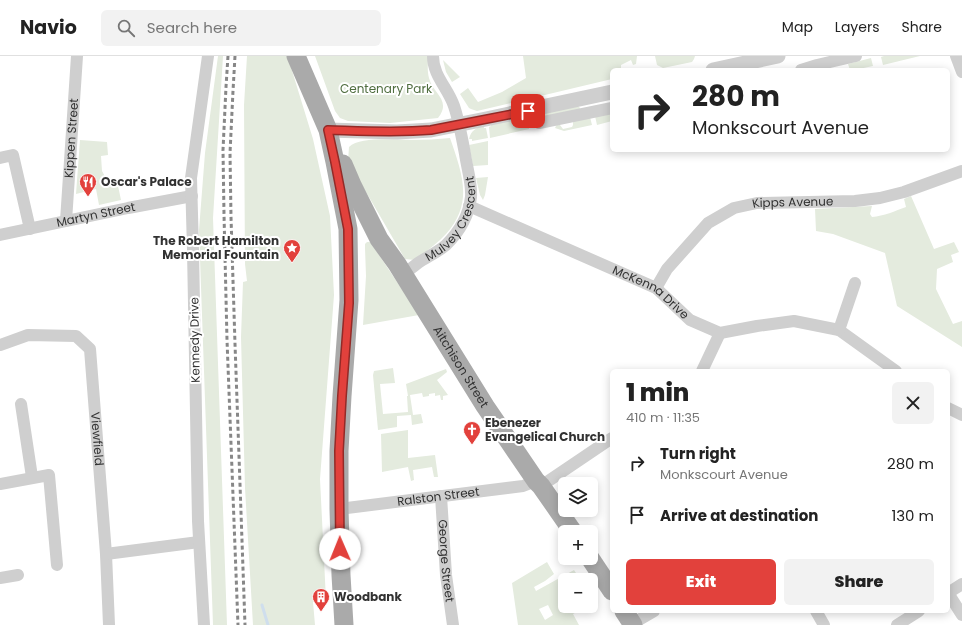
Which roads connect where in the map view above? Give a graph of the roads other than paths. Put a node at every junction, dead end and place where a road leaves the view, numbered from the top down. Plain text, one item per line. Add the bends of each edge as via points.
1 (77, 56) edge
2 (208, 56) edge
3 (296, 56) edge
4 (433, 56) edge
5 (778, 56) edge
6 (856, 56) edge
7 (956, 56) edge
8 (722, 68) edge
9 (807, 68) edge
10 (962, 72) edge
11 (610, 92) edge
12 (584, 99) junction
13 (610, 108) edge
14 (586, 114) junction
15 (539, 123) dead end
16 (459, 125) junction
17 (328, 130) junction
18 (0, 158) edge
19 (962, 171) edge
20 (192, 196) junction
21 (469, 206) junction
22 (66, 221) junction
23 (30, 229) junction
24 (348, 229) junction
25 (0, 235) edge
26 (379, 239) junction
27 (403, 274) junction
28 (855, 283) dead end
29 (656, 288) junction
30 (839, 330) junction
31 (720, 333) junction
32 (0, 345) edge
33 (703, 369) edge
34 (893, 369) edge
35 (21, 404) dead end
36 (950, 409) edge
37 (962, 415) edge
38 (610, 439) edge
39 (32, 478) junction
40 (0, 484) edge
41 (539, 484) junction
42 (441, 496) junction
43 (339, 509) junction
44 (567, 525) edge
45 (199, 542) junction
46 (106, 554) junction
47 (57, 565) dead end
48 (595, 565) edge
49 (18, 575) dead end
50 (0, 578) edge
51 (962, 584) edge
52 (610, 588) edge
53 (950, 592) edge
54 (950, 596) edge
55 (649, 613) edge
56 (817, 613) edge
57 (917, 613) edge
58 (962, 615) edge
59 (630, 620) edge
60 (109, 625) edge
61 (204, 625) edge
62 (344, 625) edge
63 (453, 625) edge
64 (824, 625) edge
65 (897, 625) edge

1 - 22 street, Kippen Street
2 - 20 street, Kennedy Drive via 191,178
3 - 17 main road
4 - 16 street, Mulvey Crescent via 437,76 451,97
5 - 8 street
6 - 9 street
7 - 10 street
11 - 12 street
12 - 14 street
12 - 16 street
13 - 14 street
14 - 15 street
16 - 17 street via 415,132
16 - 21 street, Mulvey Crescent via 470,184
17 - 24 main road
17 - 26 main road, Aitchison Street
18 - 23 street via 12,155
19 - 29 street, Kipps Avenue via 880,198 757,203 734,208 708,223 667,269
20 - 22 street, Martyn Street
20 - 45 street, Kennedy Drive
21 - 27 street, Mulvey Crescent via 461,228 445,246
21 - 29 street, McKenna Drive
22 - 23 street, Martyn Street
23 - 25 street, Martyn Street
24 - 26 main road, Aitchison Street via 366,230
24 - 43 main road via 349,300 339,451
26 - 27 main road, Aitchison Street
27 - 41 main road, Aitchison Street via 486,406
28 - 30 street
29 - 31 street, McKenna Drive via 690,320
30 - 31 street via 794,321
30 - 34 street
31 - 33 street
32 - 46 street, Viewfield via 28,335 76,336 90,350
35 - 39 street
36 - 37 street
38 - 41 street, Ralston Street
39 - 40 street
39 - 47 street via 49,475
41 - 42 street, Ralston Street
41 - 44 main road, Aitchison Street
42 - 43 street, Ralston Street
42 - 63 street, George Street via 446,575
43 - 62 main road
45 - 46 street
45 - 61 street, Kennedy Drive
46 - 60 street, Viewfield
48 - 52 main road
49 - 50 street
51 - 53 street
54 - 58 street
55 - 59 street
56 - 64 street
57 - 65 street

